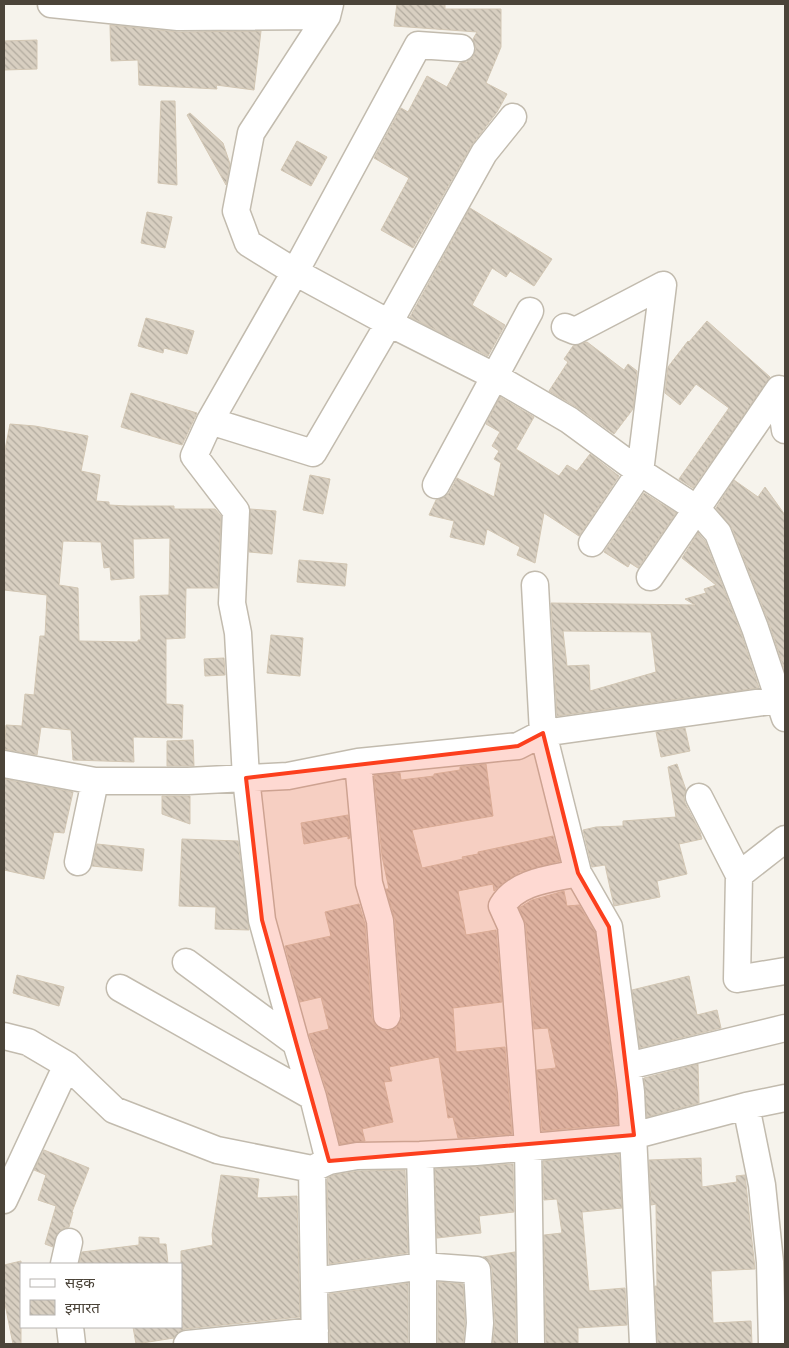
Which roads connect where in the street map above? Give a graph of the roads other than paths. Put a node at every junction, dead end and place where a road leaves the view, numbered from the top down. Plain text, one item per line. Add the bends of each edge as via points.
1 (51, 4) edge
2 (178, 10) edge
3 (328, 10) edge
4 (461, 48) dead end
5 (512, 117) dead end
6 (295, 272) junction
7 (530, 311) dead end
8 (389, 323) junction
9 (565, 327) dead end
10 (494, 376) junction
11 (210, 421) junction
12 (785, 430) edge
13 (640, 472) junction
14 (436, 485) dead end
15 (697, 509) junction
16 (592, 543) dead end
17 (650, 577) dead end
18 (535, 585) dead end
19 (783, 705) edge
20 (543, 733) junction
21 (358, 762) junction
22 (4, 764) edge
23 (246, 778) junction
24 (95, 781) junction
25 (699, 797) dead end
26 (785, 839) edge
27 (78, 862) dead end
28 (578, 874) junction
29 (739, 875) junction
30 (186, 962) dead end
31 (785, 971) edge
32 (120, 988) dead end
33 (386, 1016) dead end
34 (785, 1028) edge
35 (4, 1036) edge
36 (296, 1043) junction
37 (67, 1065) junction
38 (628, 1066) junction
39 (313, 1097) junction
40 (785, 1098) edge
41 (746, 1106) junction
42 (634, 1135) junction
43 (528, 1146) junction
44 (420, 1155) junction
45 (320, 1165) junction
46 (4, 1200) edge
47 (423, 1266) junction
48 (314, 1281) junction
49 (70, 1328) edge
50 (315, 1337) edge
51 (776, 1343) edge
52 (72, 1344) edge
53 (187, 1344) edge
54 (423, 1344) edge
55 (478, 1344) edge
56 (531, 1344) edge
57 (643, 1344) edge

1 - 2 street
2 - 3 street
3 - 6 street via 251,133 236,211 248,243
4 - 6 street via 418,45
5 - 8 street via 484,153
6 - 8 street
6 - 11 street
7 - 10 street
8 - 10 street
8 - 11 street via 313,453
9 - 13 street via 575,331 663,285
10 - 13 street via 569,420
10 - 14 street
11 - 23 street via 194,456 236,511 232,604 238,633
12 - 15 street via 779,389
13 - 15 street
13 - 16 street
15 - 17 street
15 - 19 street via 718,533
18 - 20 street
19 - 20 street
20 - 21 street via 518,746
20 - 28 street
21 - 23 street via 288,776
21 - 33 street via 369,883 380,921
22 - 24 street
23 - 24 street via 188,782
23 - 36 street via 262,920
24 - 27 street
25 - 29 street
26 - 29 street
28 - 38 street via 610,927
28 - 43 street via 521,888 502,906 511,926
29 - 31 street via 737,979
30 - 36 street
32 - 39 street
34 - 38 street
35 - 37 street via 28,1042
36 - 39 street
37 - 45 street via 114,1110 217,1150
37 - 46 street
38 - 42 street
39 - 45 street
40 - 41 street
41 - 42 street
41 - 51 street via 762,1185
42 - 43 street via 621,1139
42 - 57 street
43 - 44 street
43 - 56 street
44 - 45 street via 357,1156
44 - 47 street
45 - 48 street
47 - 48 street
47 - 54 street
47 - 55 street via 477,1270
48 - 50 street
49 - 52 street
50 - 53 street

